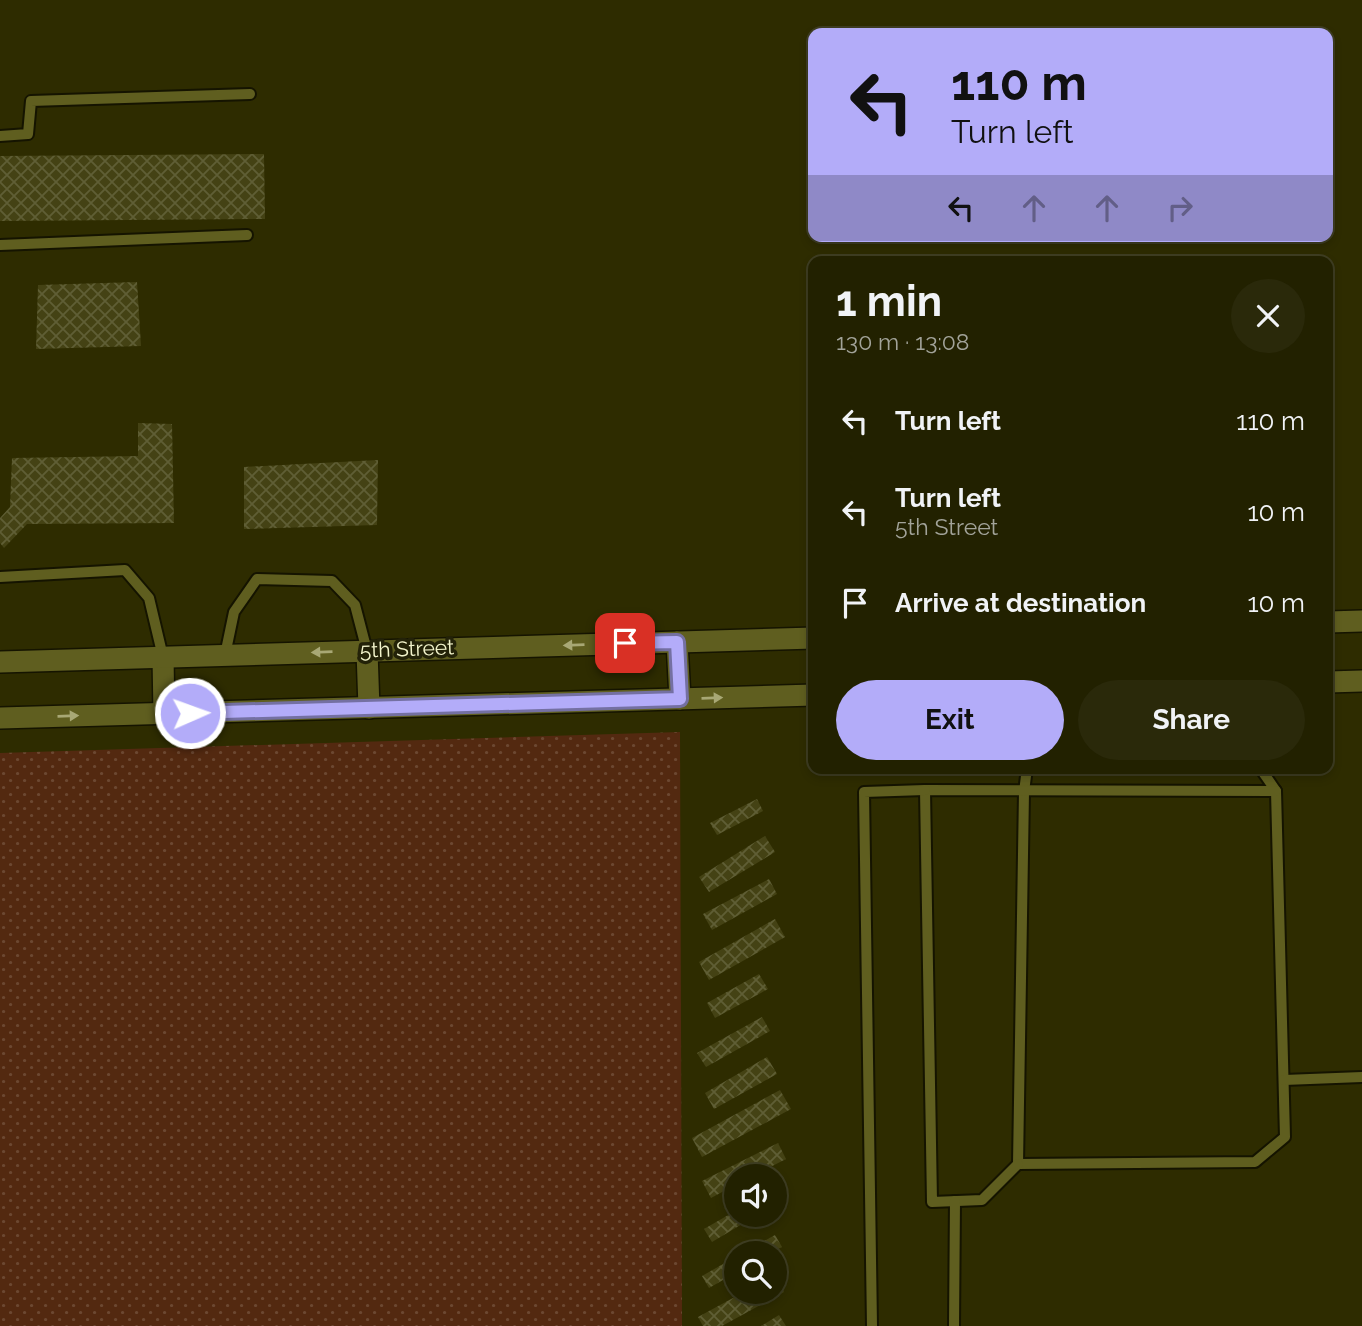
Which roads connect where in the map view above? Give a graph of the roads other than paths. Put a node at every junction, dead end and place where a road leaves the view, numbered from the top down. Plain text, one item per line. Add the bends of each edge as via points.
1 (250, 94) dead end
2 (0, 136) edge
3 (247, 235) dead end
4 (0, 245) edge
5 (0, 576) edge
6 (1362, 621) edge
7 (1333, 622) edge
8 (808, 638) edge
9 (677, 642) junction
10 (367, 651) junction
11 (225, 655) junction
12 (163, 657) junction
13 (0, 662) edge
14 (1362, 681) edge
15 (1333, 682) edge
16 (808, 695) edge
17 (680, 699) junction
18 (369, 708) junction
19 (164, 714) junction
20 (0, 718) edge
21 (1026, 774) edge
22 (1263, 774) edge
23 (925, 790) junction
24 (1276, 791) junction
25 (1024, 792) junction
26 (1362, 1077) edge
27 (1284, 1080) junction
28 (1018, 1164) junction
29 (955, 1201) junction
30 (872, 1326) edge
31 (954, 1326) edge

1 - 2 lane via 31,101 28,134
3 - 4 lane
5 - 12 lane via 125,570 149,598
6 - 7 main road
8 - 9 main road, 5th Street
9 -> 10 main road, 5th Street
9 - 17 main road
10 -> 11 main road, 5th Street
10 - 11 lane via 355,605 332,581 257,579 234,612
10 - 18 main road
11 - 12 main road, 5th Street
12 - 13 main road, 5th Street
12 - 19 main road
14 - 15 main road
17 -> 16 main road
17 - 18 main road
18 - 19 main road
20 -> 19 main road
21 - 25 lane
22 - 24 lane
23 - 25 lane
23 - 29 lane via 932,1202
23 - 30 lane via 864,792
24 - 25 lane
24 - 27 lane
25 - 28 lane
26 - 27 lane
27 - 28 lane via 1285,1137 1255,1162
28 - 29 lane via 982,1200
29 - 31 lane

